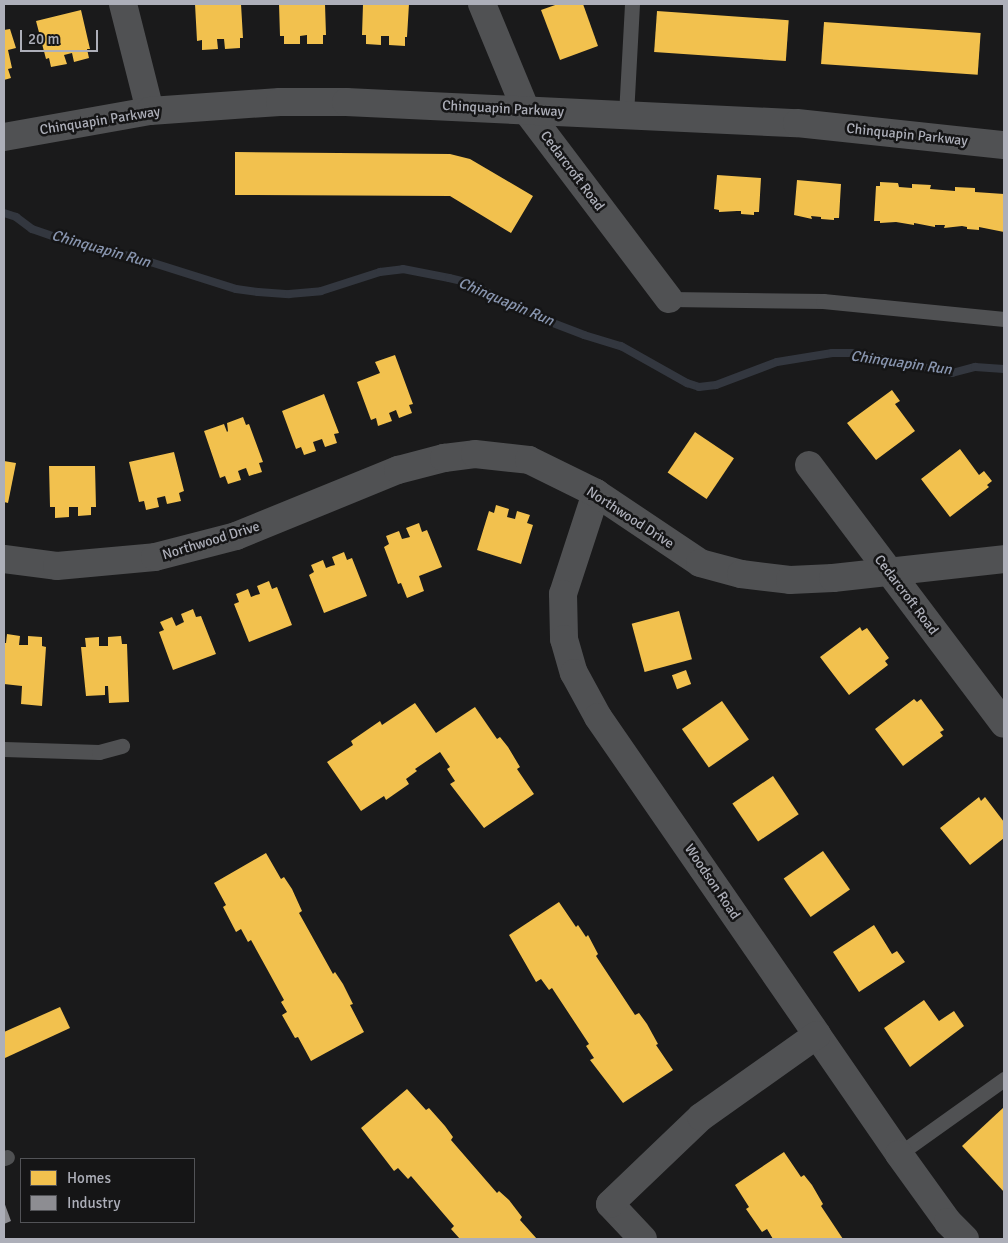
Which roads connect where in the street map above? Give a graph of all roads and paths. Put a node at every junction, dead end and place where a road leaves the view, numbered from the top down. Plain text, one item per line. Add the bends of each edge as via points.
1 (123, 4) edge
2 (482, 4) edge
3 (632, 4) edge
4 (526, 110) junction
5 (150, 111) junction
6 (626, 115) junction
7 (4, 137) edge
8 (1004, 145) edge
9 (669, 299) joint
10 (1004, 319) edge
11 (809, 466) dead end
12 (596, 493) junction
13 (1004, 559) edge
14 (4, 560) edge
15 (889, 574) junction
16 (1004, 724) edge
17 (122, 746) dead end
18 (4, 749) edge
19 (816, 1035) junction
20 (1004, 1079) edge
21 (899, 1154) junction
22 (643, 1239) edge
23 (965, 1239) edge

1 - 5 street
2 - 4 street, Cedarcroft Road
3 - 6 lane
4 - 5 street, Chinquapin Parkway via 280,102
4 - 6 street, Chinquapin Parkway
4 - 9 street, Cedarcroft Road
5 - 7 street, Chinquapin Parkway
6 - 8 street, Chinquapin Parkway via 797,123
9 - 10 lane via 823,301
11 - 15 street, Cedarcroft Road
12 - 14 street, Northwood Drive via 529,460 475,454 398,470 236,536 156,557 57,566
12 - 15 street, Northwood Drive via 700,564 741,574 790,580
12 - 19 street, Woodson Road via 563,594 564,639 574,673 598,717
13 - 15 street, Northwood Drive
15 - 16 street, Cedarcroft Road
17 - 18 lane via 99,752
19 - 21 street, Woodson Road
19 - 22 street via 701,1117 610,1204
20 - 21 lane
21 - 23 street, Woodson Road via 948,1222

